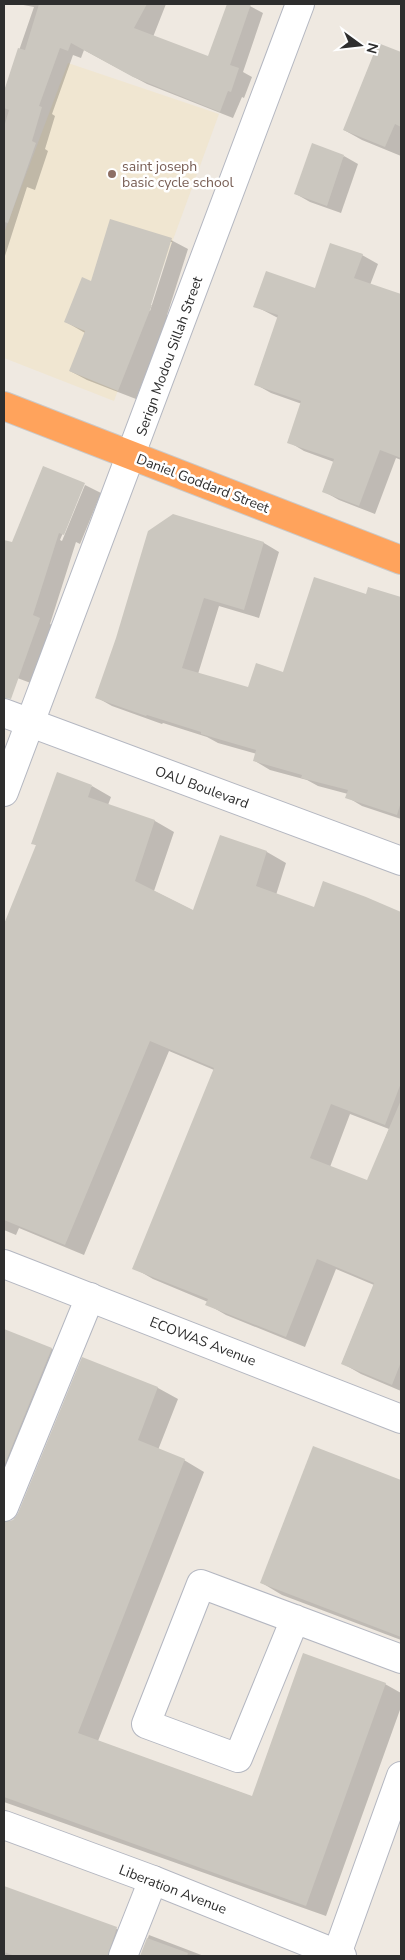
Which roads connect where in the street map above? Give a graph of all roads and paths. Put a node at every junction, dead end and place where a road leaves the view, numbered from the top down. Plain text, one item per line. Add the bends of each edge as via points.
1 (300, 4) edge
2 (4, 406) edge
3 (132, 455) junction
4 (401, 560) edge
5 (4, 713) edge
6 (30, 723) junction
7 (4, 792) edge
8 (401, 861) edge
9 (4, 1264) edge
10 (90, 1297) junction
11 (401, 1418) edge
12 (4, 1507) edge
13 (295, 1619) junction
14 (401, 1659) edge
15 (401, 1776) edge
16 (4, 1825) edge
17 (153, 1880) junction
18 (339, 1955) edge
19 (123, 1956) edge

1 - 3 street, Serign Modou Sillah Street
2 - 3 highway, Daniel Goddard Street
3 - 4 highway, Daniel Goddard Street
3 - 6 street, Serign Modou Sillah Street
5 - 6 street, OAU Boulevard
6 - 7 street, Serign Modou Sillah Street
6 - 8 street, OAU Boulevard
9 - 10 street, ECOWAS Avenue
10 - 11 street, ECOWAS Avenue
10 - 12 street
13 - 13 street via 238,1758 146,1724 201,1584
13 - 14 street
15 - 18 street
16 - 17 street, Liberation Avenue
17 - 18 street, Liberation Avenue
17 - 19 street

